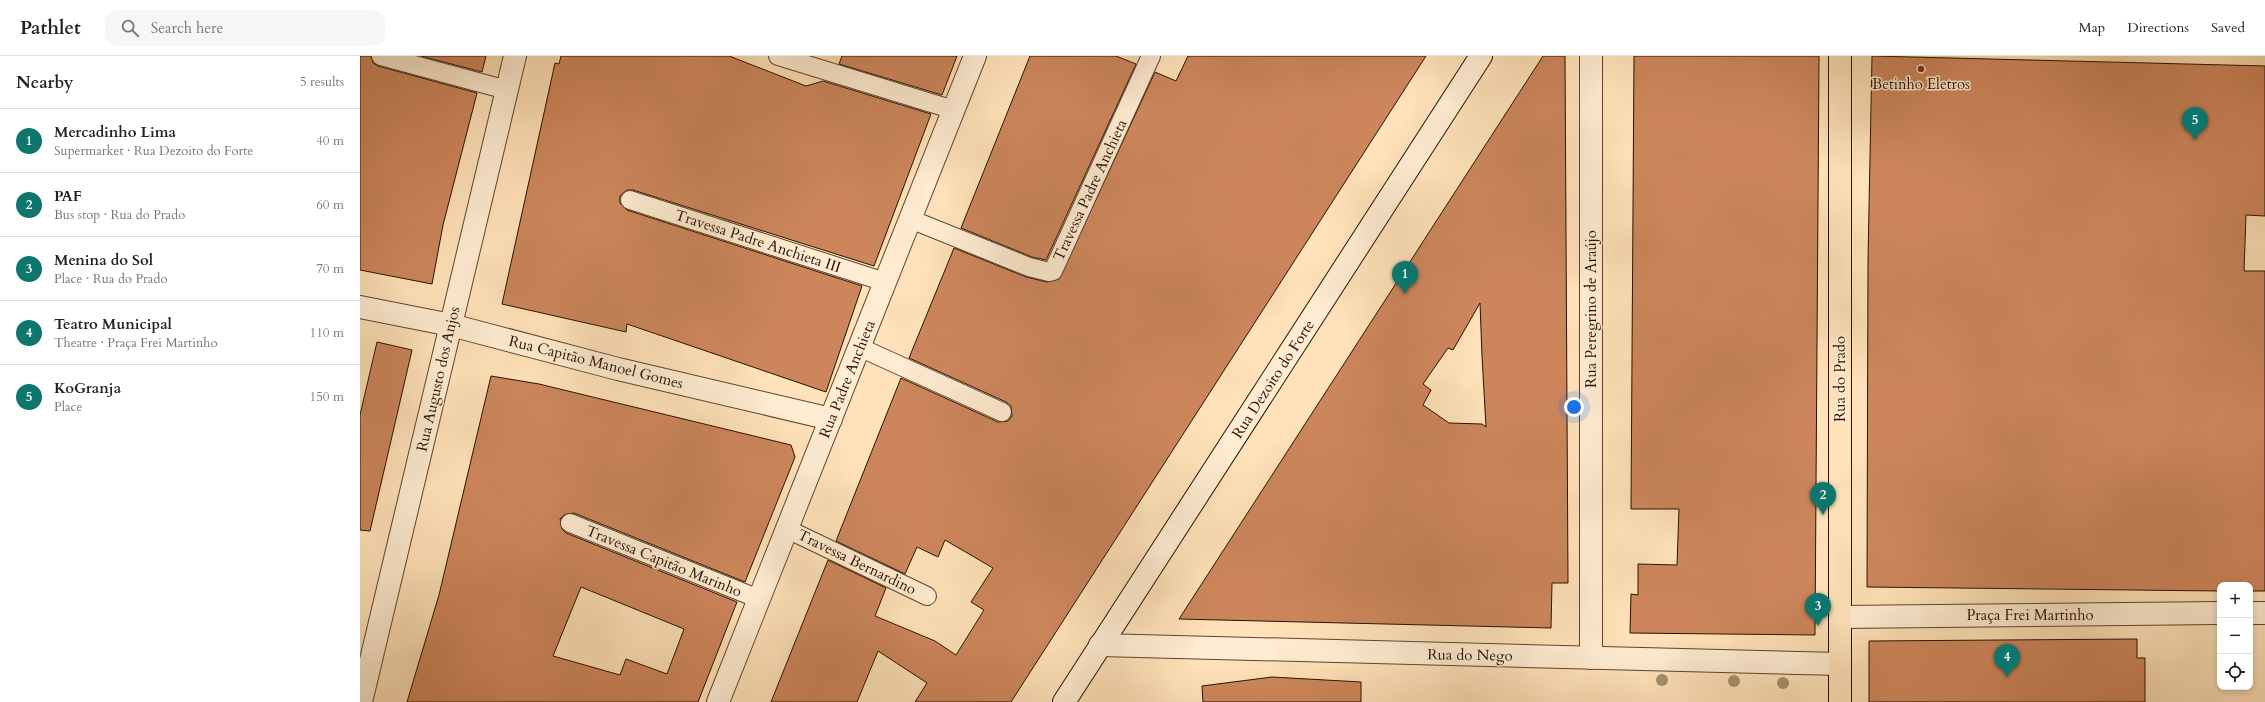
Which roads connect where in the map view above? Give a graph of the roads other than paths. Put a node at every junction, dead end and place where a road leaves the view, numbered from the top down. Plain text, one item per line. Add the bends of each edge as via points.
1 (381, 56) edge
2 (515, 56) edge
3 (778, 56) edge
4 (975, 56) edge
5 (1151, 56) edge
6 (1482, 56) edge
7 (1591, 56) edge
8 (1840, 56) edge
9 (507, 90) junction
10 (954, 110) junction
11 (630, 200) dead end
12 (910, 219) junction
13 (885, 282) junction
14 (360, 307) edge
15 (451, 325) junction
16 (859, 347) junction
17 (1002, 412) dead end
18 (831, 419) junction
19 (570, 523) dead end
20 (787, 529) junction
21 (927, 596) dead end
22 (759, 599) junction
23 (2217, 613) edge
24 (2253, 613) edge
25 (2265, 613) edge
26 (1840, 617) junction
27 (1100, 646) junction
28 (1591, 658) junction
29 (1840, 664) junction
30 (361, 702) edge
31 (718, 702) edge
32 (1064, 702) edge
33 (1840, 702) edge

1 - 9 lane
2 - 9 street, Rua Augusto dos Anjos
3 - 10 lane
4 - 10 street, Rua Padre Anchieta
5 - 12 lane, Travessa Padre Anchieta via 1053,271 1029,267
6 - 27 street, Rua Dezoito do Forte
7 - 28 street, Rua Peregrino de Araújo
8 - 26 main road, Rua do Prado
9 - 15 street, Rua Augusto dos Anjos
10 - 12 street, Rua Padre Anchieta
11 - 13 lane, Travessa Padre Anchieta III
12 - 13 street, Rua Padre Anchieta
13 - 16 street, Rua Padre Anchieta
14 - 15 street, Rua Capitão Manoel Gomes
15 - 18 street, Rua Capitão Manoel Gomes via 618,369
15 - 30 street, Rua Augusto dos Anjos
16 - 17 lane
16 - 18 street, Rua Padre Anchieta
18 - 20 street, Rua Padre Anchieta
19 - 22 lane, Travessa Capitão Marinho
20 - 21 lane, Travessa Bernardino
20 - 22 street, Rua Padre Anchieta
22 - 31 street, Rua Padre Anchieta
23 - 26 street, Praça Frei Martinho
24 - 25 street
26 - 29 main road, Rua do Prado
27 - 28 street, Rua do Nego
27 - 32 street, Rua Dezoito do Forte
28 - 29 street, Rua do Nego
29 - 33 main road, Rua do Prado

